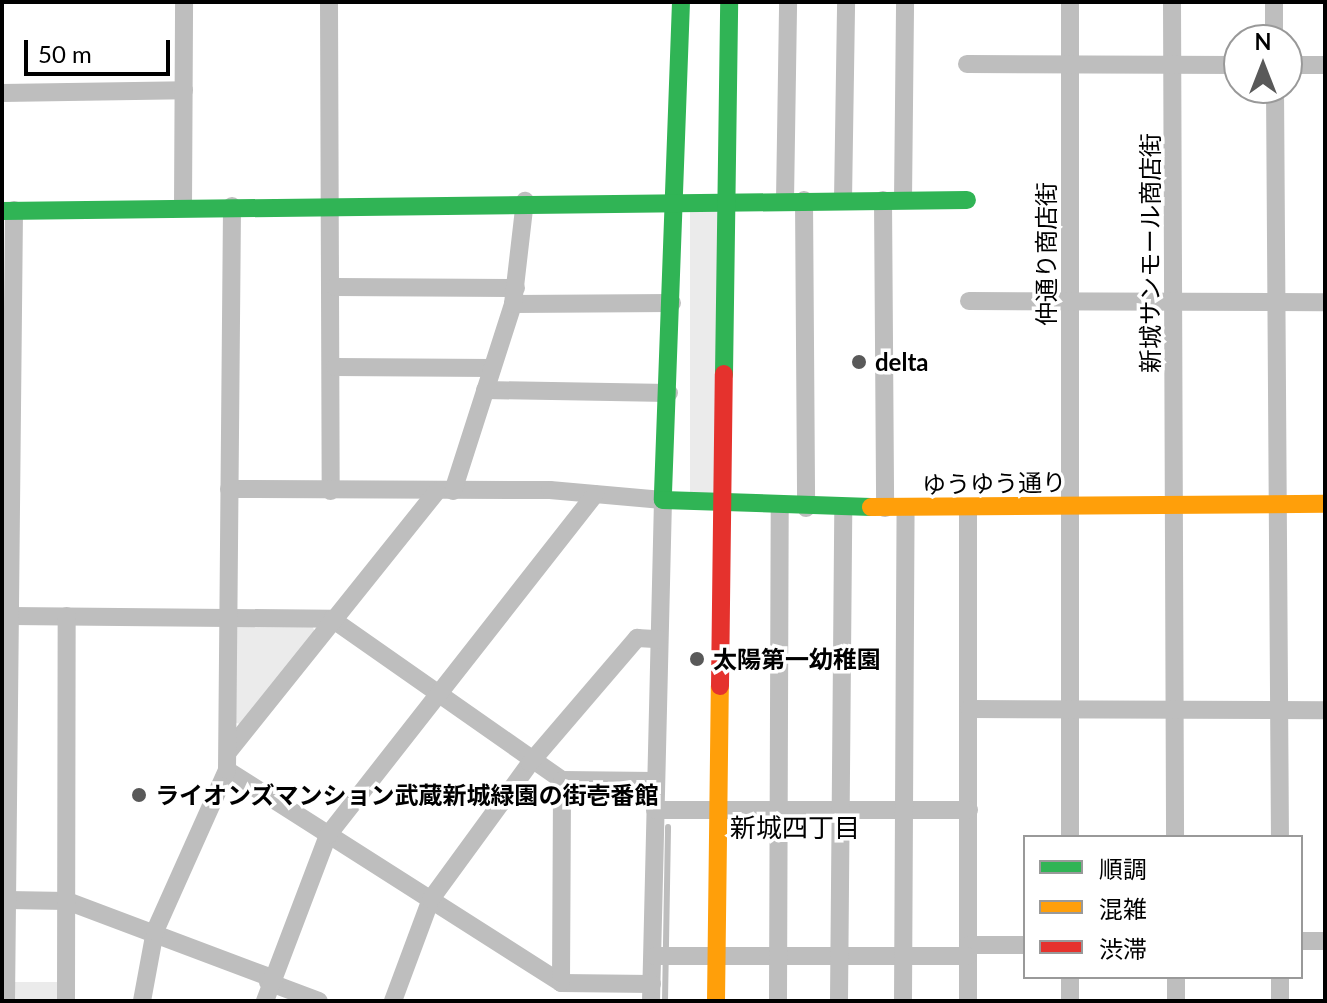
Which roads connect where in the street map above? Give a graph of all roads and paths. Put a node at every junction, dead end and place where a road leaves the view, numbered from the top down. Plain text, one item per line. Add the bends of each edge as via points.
1 (184, 2) edge
2 (329, 2) edge
3 (681, 2) edge
4 (729, 2) edge
5 (788, 2) edge
6 (846, 2) edge
7 (905, 2) edge
8 (1070, 2) edge
9 (1172, 2) edge
10 (1274, 2) edge
11 (1274, 24) edge
12 (967, 64) dead end
13 (1070, 64) junction
14 (1173, 65) junction
15 (1223, 65) edge
16 (1303, 65) edge
17 (1325, 65) edge
18 (184, 90) junction
19 (2, 93) edge
20 (1275, 104) edge
21 (677, 200) junction
22 (726, 200) junction
23 (794, 200) junction
24 (843, 200) junction
25 (883, 200) junction
26 (903, 200) junction
27 (967, 200) dead end
28 (525, 201) junction
29 (334, 204) junction
30 (232, 206) junction
31 (183, 207) junction
32 (8, 211) edge
33 (335, 287) junction
34 (514, 296) junction
35 (969, 301) dead end
36 (1070, 302) junction
37 (1325, 302) edge
38 (672, 303) junction
39 (1174, 303) junction
40 (1278, 303) junction
41 (335, 367) junction
42 (492, 368) junction
43 (485, 390) junction
44 (669, 393) junction
45 (229, 489) junction
46 (331, 491) junction
47 (445, 491) junction
48 (595, 494) junction
49 (663, 500) junction
50 (1177, 504) junction
51 (1279, 504) junction
52 (1325, 504) edge
53 (1071, 505) junction
54 (724, 507) junction
55 (968, 507) junction
56 (780, 508) junction
57 (806, 508) junction
58 (843, 508) junction
59 (885, 508) junction
60 (906, 508) junction
61 (7, 544) edge
62 (11, 616) junction
63 (67, 616) junction
64 (228, 617) junction
65 (332, 619) junction
66 (659, 639) junction
67 (435, 693) junction
68 (969, 709) junction
69 (1071, 709) junction
70 (1280, 710) junction
71 (1325, 710) edge
72 (1176, 711) junction
73 (228, 761) junction
74 (530, 763) junction
75 (562, 780) junction
76 (655, 781) junction
77 (655, 810) junction
78 (718, 810) junction
79 (778, 810) junction
80 (839, 810) junction
81 (902, 810) junction
82 (969, 810) junction
83 (328, 835) junction
84 (1070, 835) edge
85 (1175, 835) edge
86 (1280, 835) edge
87 (5, 851) edge
88 (431, 899) junction
89 (8, 900) junction
90 (67, 901) junction
91 (155, 931) junction
92 (1303, 941) edge
93 (1325, 941) edge
94 (1023, 945) edge
95 (968, 950) junction
96 (654, 956) junction
97 (717, 956) junction
98 (779, 956) junction
99 (839, 956) junction
100 (903, 956) junction
101 (1070, 979) edge
102 (1176, 979) edge
103 (1280, 979) edge
104 (561, 983) junction
105 (267, 987) edge
106 (652, 992) edge
107 (6, 1001) edge
108 (66, 1001) edge
109 (142, 1001) edge
110 (319, 1001) edge
111 (393, 1001) edge
112 (716, 1001) edge
113 (778, 1001) edge
114 (839, 1001) edge
115 (903, 1001) edge
116 (968, 1001) edge
117 (1070, 1001) edge
118 (1176, 1001) edge
119 (1280, 1001) edge

1 - 18 street
2 - 29 street
3 - 21 street
4 - 22 street
5 - 23 street
6 - 24 street
7 - 26 street
8 - 13 street, 仲通り商店街
9 - 14 street, 新城サンモール商店街
10 - 11 street
12 - 13 street
13 - 14 street
13 - 36 street, 仲通り商店街
14 - 15 street
14 - 39 street, 新城サンモール商店街
16 - 17 street
18 - 19 street
18 - 31 street
20 - 40 street
21 - 22 street
21 - 28 street
21 - 38 street
22 - 23 street
22 - 54 street
23 - 24 street
23 - 57 street
24 - 25 street
25 - 26 street
25 - 59 street
26 - 27 street
28 - 29 street
28 - 34 street
29 - 30 street
29 - 33 street
30 - 31 street
30 - 45 street
31 - 32 street
32 - 61 street
33 - 34 street
33 - 41 street
34 - 38 street
34 - 42 street
35 - 36 street
36 - 39 street
36 - 53 street, 仲通り商店街
37 - 40 street
38 - 44 street
39 - 40 street
39 - 50 street, 新城サンモール商店街
40 - 51 street
41 - 42 street
41 - 46 street
42 - 43 street
43 - 44 street
43 - 47 street
44 - 49 street
45 - 46 street
45 - 64 street
46 - 47 street
47 - 48 street
47 - 65 street
48 - 49 street
48 - 67 street
49 - 54 street, ゆうゆう通り
49 - 66 street
50 - 51 street, ゆうゆう通り
50 - 53 street, ゆうゆう通り
50 - 72 street, 新城サンモール商店街
51 - 52 street, ゆうゆう通り
51 - 70 street
53 - 55 street, ゆうゆう通り
53 - 69 street, 仲通り商店街
54 - 56 street, ゆうゆう通り
54 - 78 street
55 - 60 street, ゆうゆう通り
55 - 68 street
56 - 57 street, ゆうゆう通り
56 - 79 street
57 - 58 street, ゆうゆう通り
58 - 59 street, ゆうゆう通り
58 - 80 street
59 - 60 street, ゆうゆう通り
60 - 81 street
61 - 62 street
62 - 63 street
62 - 87 street
63 - 64 street
63 - 90 street
64 - 65 street
64 - 73 street
65 - 67 street
65 - 73 street
66 - 74 street via 637,638
66 - 76 street
67 - 74 street
67 - 83 street
68 - 69 street
68 - 82 street
69 - 72 street
69 - 84 street, 仲通り商店街
70 - 71 street
70 - 72 street
70 - 86 street
72 - 85 street, 新城サンモール商店街
73 - 83 street
73 - 91 street
74 - 75 street
74 - 88 street
75 - 76 street
75 - 104 street
76 - 77 street
77 - 78 street
77 - 96 street
78 - 79 street
78 - 97 street
79 - 80 street
79 - 98 street
80 - 81 street
80 - 99 street
81 - 82 street
81 - 100 street
82 - 95 street
83 - 88 street
83 - 105 street
87 - 89 street
88 - 104 street
88 - 111 street
89 - 90 street
89 - 107 street
90 - 91 street
90 - 108 street
91 - 105 street
91 - 109 street
92 - 93 street
94 - 95 street
95 - 100 street
95 - 116 street
96 - 97 street
96 - 106 street
97 - 98 street
97 - 112 street
98 - 99 street
98 - 113 street
99 - 100 street
99 - 114 street
100 - 115 street
101 - 117 street
102 - 118 street
103 - 119 street
104 - 106 street
105 - 110 street

